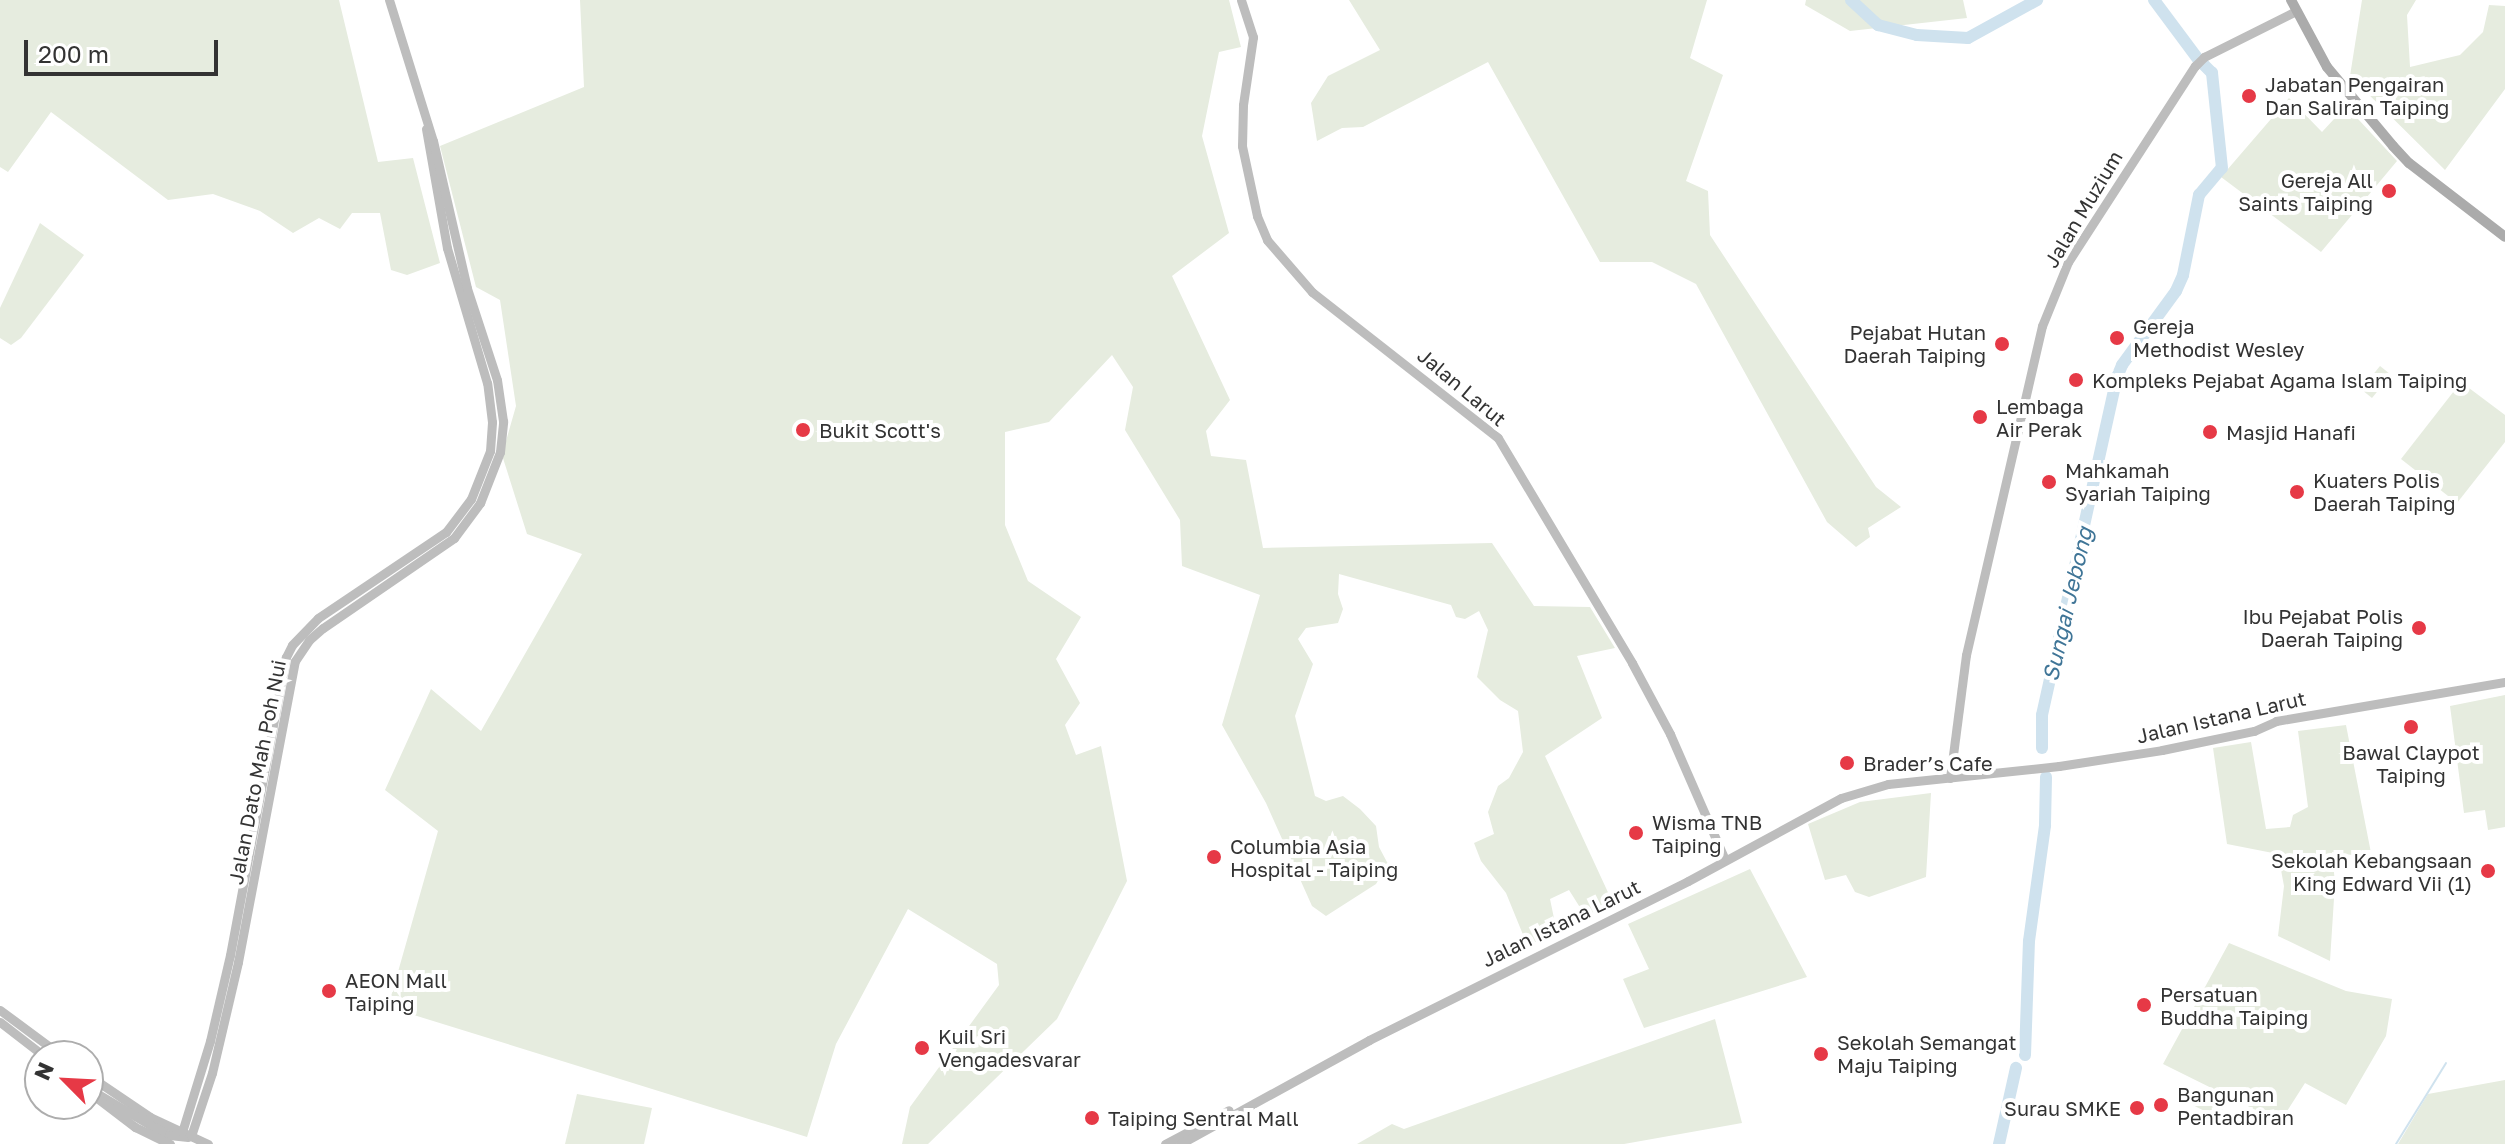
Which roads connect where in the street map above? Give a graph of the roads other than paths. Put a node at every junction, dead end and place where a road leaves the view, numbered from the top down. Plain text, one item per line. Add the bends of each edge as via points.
1 (389, 0) edge
2 (1241, 0) edge
3 (2294, 5) edge
4 (2505, 237) edge
5 (2505, 682) edge
6 (1950, 778) junction
7 (1725, 860) junction
8 (0, 1010) edge
9 (0, 1022) edge
10 (40, 1040) edge
11 (24, 1041) edge
12 (1283, 1085) junction
13 (104, 1086) edge
14 (104, 1098) edge
15 (104, 1102) edge
16 (186, 1137) edge
17 (170, 1144) edge
18 (208, 1144) edge
19 (1165, 1144) edge
20 (1180, 1144) edge

1 - 16 main road, Jalan Dato Mah Poh Nui via 427,126 447,248 491,404 492,439 486,467 446,532 318,618 292,645 230,955
2 - 7 main road, Jalan Larut via 1253,37 1242,146 1267,240 1312,292 1498,438 1651,699
3 - 4 main road via 2327,67 2393,146
3 - 6 main road, Jalan Muzium via 2195,66 2068,262 2042,326 1966,655
5 - 6 main road, Jalan Istana Larut via 2276,721 2254,731 2162,750
6 - 7 main road, Jalan Istana Larut via 1873,787 1828,803
7 - 12 main road, Jalan Istana Larut
8 - 10 main road
9 - 11 main road
12 - 19 main road, Jalan Istana Larut
12 - 20 main road, Jalan Istana Larut
13 - 16 main road
14 - 16 main road via 150,1125
15 - 17 main road via 135,1127
16 - 18 main road

